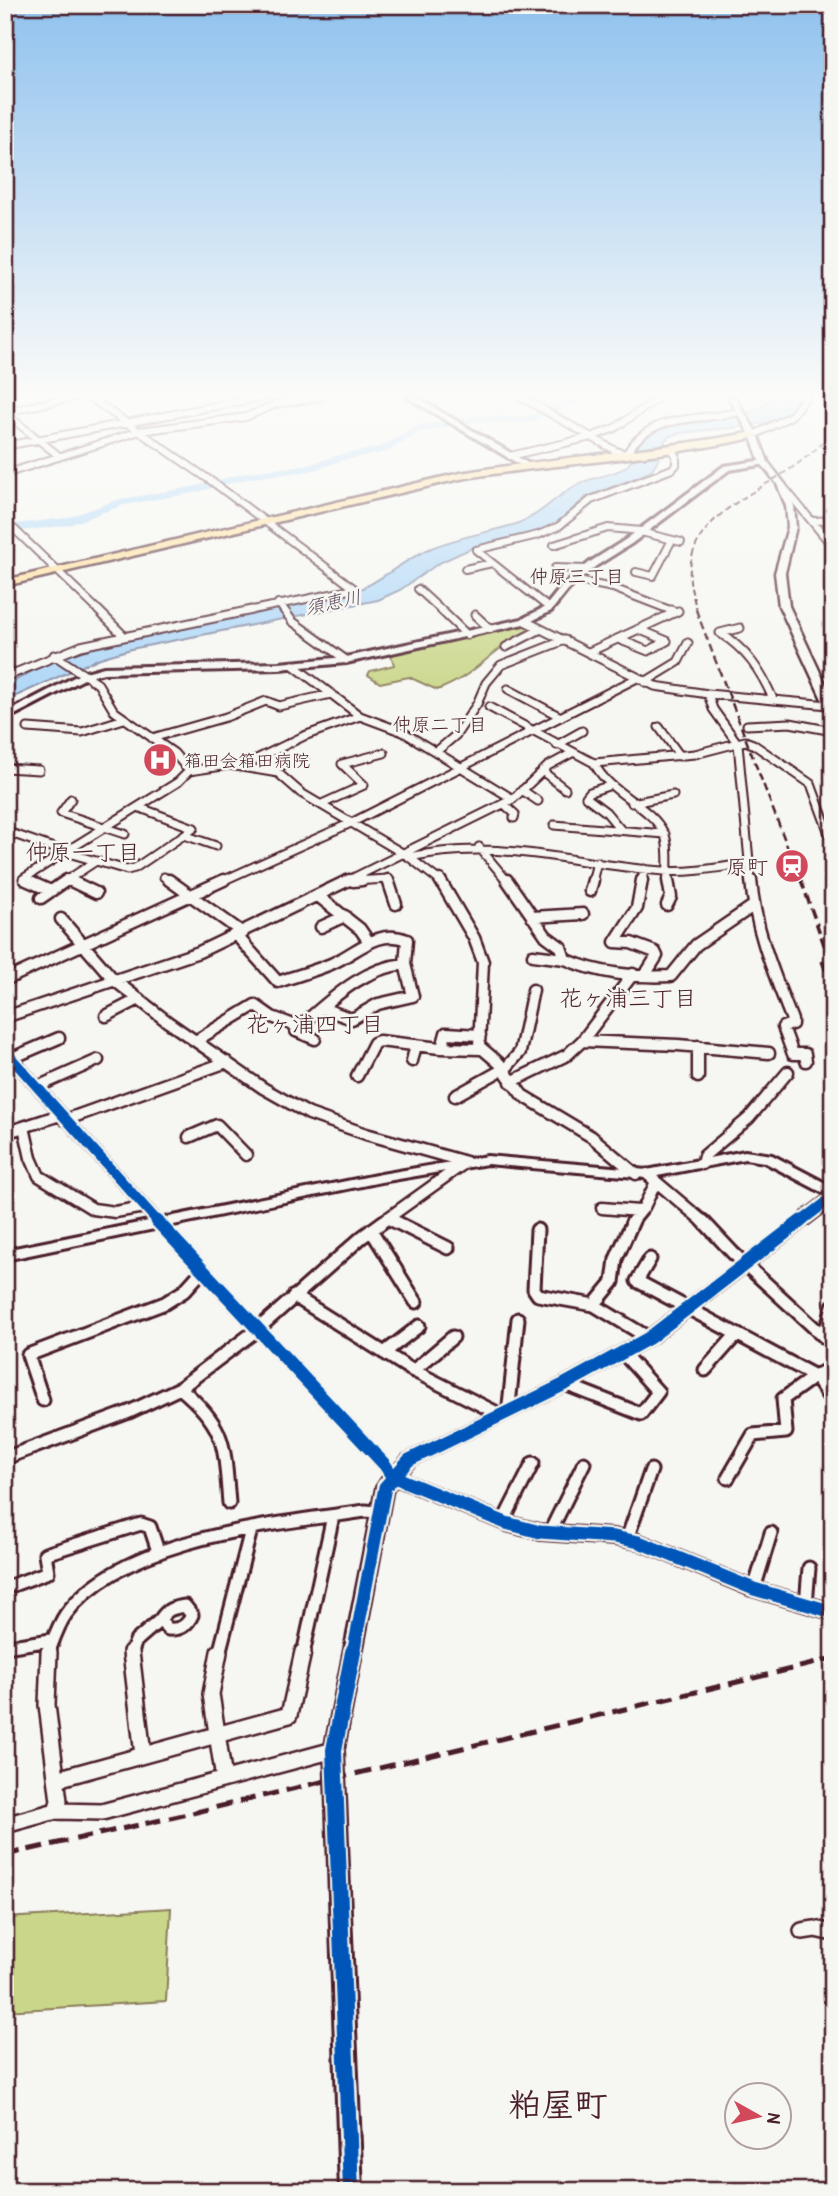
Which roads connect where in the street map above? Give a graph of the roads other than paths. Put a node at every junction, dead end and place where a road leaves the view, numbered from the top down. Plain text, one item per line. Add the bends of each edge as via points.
1 (236, 499) edge
2 (351, 499) edge
3 (592, 499) edge
4 (684, 499) edge
5 (792, 499) edge
6 (796, 505) junction
7 (261, 519) junction
8 (833, 520) edge
9 (814, 521) junction
10 (9, 526) edge
11 (641, 531) junction
12 (833, 531) edge
13 (823, 533) junction
14 (672, 540) junction
15 (681, 542) dead end
16 (554, 545) dead end
17 (833, 547) edge
18 (492, 563) junction
19 (52, 568) junction
20 (555, 568) dead end
21 (465, 569) dead end
22 (587, 569) junction
23 (636, 572) dead end
24 (5, 576) edge
25 (573, 580) junction
26 (5, 583) edge
27 (418, 589) dead end
28 (279, 604) junction
29 (549, 608) junction
30 (475, 615) dead end
31 (525, 621) junction
32 (740, 628) dead end
33 (490, 629) junction
34 (541, 629) junction
35 (638, 629) junction
36 (467, 635) junction
37 (124, 636) junction
38 (618, 639) junction
39 (565, 640) junction
40 (688, 643) dead end
41 (506, 647) dead end
42 (589, 652) junction
43 (55, 656) junction
44 (346, 660) junction
45 (293, 665) junction
46 (81, 673) junction
47 (6, 676) edge
48 (636, 678) junction
49 (645, 682) junction
50 (508, 689) dead end
51 (331, 694) junction
52 (708, 694) junction
53 (773, 699) junction
54 (489, 707) dead end
55 (832, 707) edge
56 (360, 716) junction
57 (5, 717) edge
58 (561, 717) junction
59 (124, 719) junction
60 (747, 725) dead end
61 (659, 727) dead end
62 (28, 728) dead end
63 (582, 731) dead end
64 (833, 731) edge
65 (533, 732) junction
66 (152, 738) junction
67 (738, 744) junction
68 (557, 745) junction
69 (437, 751) junction
70 (384, 753) dead end
71 (572, 753) junction
72 (680, 756) junction
73 (304, 759) dead end
74 (594, 763) junction
75 (242, 766) junction
76 (5, 768) edge
77 (460, 768) junction
78 (39, 770) dead end
79 (264, 770) junction
80 (189, 771) junction
81 (542, 771) junction
82 (608, 786) junction
83 (565, 789) dead end
84 (522, 790) junction
85 (673, 795) dead end
86 (71, 799) dead end
87 (513, 799) junction
88 (538, 801) dead end
89 (632, 803) junction
90 (322, 804) junction
91 (504, 804) junction
92 (138, 807) junction
93 (514, 818) dead end
94 (353, 822) junction
95 (554, 825) dead end
96 (106, 827) junction
97 (621, 830) junction
98 (5, 831) edge
99 (125, 834) dead end
100 (664, 834) junction
101 (184, 835) junction
102 (833, 844) edge
103 (216, 846) dead end
104 (479, 847) junction
105 (65, 852) junction
106 (406, 855) junction
107 (96, 861) junction
108 (597, 862) junction
109 (749, 863) junction
110 (644, 869) junction
111 (667, 871) junction
112 (164, 877) dead end
113 (68, 880) junction
114 (348, 881) junction
115 (51, 891) junction
116 (590, 891) dead end
117 (96, 893) dead end
118 (191, 896) junction
119 (318, 896) junction
120 (41, 898) dead end
121 (396, 904) dead end
122 (667, 905) dead end
123 (753, 906) junction
124 (583, 914) dead end
125 (345, 916) junction
126 (532, 916) junction
127 (61, 919) dead end
128 (321, 927) dead end
129 (240, 934) junction
130 (369, 942) junction
131 (83, 945) junction
132 (533, 955) dead end
133 (565, 960) junction
134 (405, 964) junction
135 (633, 974) junction
136 (645, 975) junction
137 (5, 980) edge
138 (114, 980) junction
139 (533, 990) dead end
140 (139, 999) junction
141 (322, 1008) junction
142 (106, 1016) dead end
143 (5, 1017) edge
144 (299, 1027) junction
145 (480, 1035) junction
146 (59, 1038) dead end
147 (315, 1039) dead end
148 (197, 1040) junction
149 (582, 1041) junction
150 (416, 1045) junction
151 (698, 1046) junction
152 (442, 1048) junction
153 (481, 1049) junction
154 (769, 1053) dead end
155 (8, 1054) edge
156 (98, 1060) dead end
157 (412, 1060) dead end
158 (806, 1061) dead end
159 (227, 1062) junction
160 (503, 1069) junction
161 (788, 1072) dead end
162 (357, 1076) dead end
163 (698, 1077) dead end
164 (511, 1082) junction
165 (37, 1087) junction
166 (455, 1096) dead end
167 (63, 1118) junction
168 (24, 1126) junction
169 (5, 1133) edge
170 (189, 1137) dead end
171 (246, 1156) dead end
172 (467, 1162) junction
173 (702, 1164) junction
174 (646, 1177) junction
175 (833, 1195) edge
176 (144, 1206) junction
177 (603, 1208) dead end
178 (639, 1211) junction
179 (387, 1218) junction
180 (159, 1222) junction
181 (371, 1230) junction
182 (537, 1230) dead end
183 (448, 1248) dead end
184 (5, 1255) edge
185 (650, 1259) dead end
186 (745, 1264) junction
187 (203, 1269) junction
188 (294, 1296) junction
189 (416, 1302) dead end
190 (594, 1305) junction
191 (833, 1306) edge
192 (688, 1310) junction
193 (519, 1319) dead end
194 (831, 1322) edge
195 (419, 1326) dead end
196 (258, 1329) junction
197 (819, 1333) junction
198 (736, 1335) junction
199 (453, 1337) dead end
200 (649, 1338) junction
201 (833, 1345) edge
202 (384, 1353) junction
203 (623, 1353) junction
204 (833, 1367) edge
205 (705, 1370) dead end
206 (413, 1371) junction
207 (814, 1376) junction
208 (565, 1384) junction
209 (180, 1388) junction
210 (43, 1399) dead end
211 (833, 1403) edge
212 (507, 1412) junction
213 (5, 1458) edge
214 (533, 1463) dead end
215 (584, 1463) dead end
216 (651, 1470) dead end
217 (392, 1476) junction
218 (728, 1478) dead end
219 (229, 1503) dead end
220 (379, 1512) junction
221 (333, 1516) junction
222 (503, 1522) junction
223 (251, 1530) junction
224 (550, 1532) junction
225 (771, 1533) dead end
226 (627, 1539) junction
227 (158, 1552) junction
228 (809, 1568) dead end
229 (5, 1588) edge
230 (754, 1590) junction
231 (806, 1605) junction
232 (833, 1612) edge
233 (160, 1620) dead end
234 (51, 1640) junction
235 (5, 1647) edge
236 (215, 1735) junction
237 (334, 1750) junction
238 (143, 1755) junction
239 (57, 1779) junction
240 (224, 1779) junction
241 (56, 1811) junction
242 (5, 1825) edge
243 (802, 1931) dead end
244 (833, 1933) edge
245 (351, 2191) edge

1 - 7 street
2 - 7 main road
3 - 18 street via 559,526 476,550
4 - 11 street
5 - 6 main road
6 - 9 street
6 - 55 main road via 780,573 784,606
7 - 19 main road
7 - 28 street via 355,589
8 - 9 street
9 - 13 street
10 - 19 street
11 - 14 street
11 - 16 street via 624,526 598,528
11 - 22 street
12 - 13 street
13 - 17 street
14 - 15 street
14 - 23 street via 653,576
18 - 21 street
18 - 29 street
19 - 24 main road
19 - 26 main road
19 - 37 street
20 - 22 street
22 - 25 street
25 - 29 street
25 - 35 street via 596,582 677,611
27 - 36 street
28 - 37 street
28 - 44 street via 292,621
29 - 31 street
30 - 33 street
31 - 33 street
31 - 34 street
32 - 53 street via 720,633 754,662
33 - 36 street
34 - 39 street
34 - 41 street
35 - 38 street
35 - 38 street via 667,641 648,651
36 - 44 street
37 - 43 street
38 - 42 street
39 - 42 street
39 - 69 street via 501,665 456,735
40 - 49 street via 680,659
42 - 48 street
43 - 46 street
43 - 47 street
44 - 45 street
45 - 46 street
45 - 51 street
46 - 57 street
46 - 59 street via 98,684 106,701
48 - 49 street
48 - 58 street
49 - 52 street
50 - 58 street
51 - 56 street
51 - 66 street via 279,706 266,701
52 - 53 street
52 - 67 street via 710,708
53 - 55 street
54 - 65 street
56 - 69 street
56 - 75 street
58 - 65 street
59 - 62 street via 82,732
59 - 66 street
60 - 64 street via 780,723
61 - 72 street
63 - 68 street
65 - 68 street
65 - 77 street
66 - 80 street
67 - 72 street
67 - 102 street via 753,744 811,784
67 - 109 street
68 - 71 street
69 - 77 street
70 - 90 street via 342,764 365,785
71 - 74 street
71 - 81 street
72 - 74 street
73 - 79 street
74 - 82 street
75 - 79 street
75 - 80 street
76 - 78 street
77 - 87 street
77 - 94 street
79 - 90 street via 278,774
80 - 92 street
81 - 83 street
81 - 84 street
82 - 89 street
82 - 97 street via 586,797
84 - 87 street
84 - 88 street
85 - 89 street
86 - 96 street via 61,813
87 - 91 street
89 - 100 street
90 - 94 street
91 - 93 street
91 - 106 street
92 - 96 street
92 - 101 street via 194,828
94 - 106 street
94 - 118 street
95 - 97 street
96 - 99 street
96 - 105 street
97 - 100 street
98 - 105 street
100 - 111 street
101 - 103 street
101 - 107 street via 135,868
104 - 106 street
104 - 108 street
104 - 126 street
105 - 107 street
105 - 115 street via 23,879
106 - 114 street
106 - 145 street via 439,878 474,938 484,976
107 - 113 street
108 - 110 street
108 - 116 street
109 - 111 street
109 - 123 street
110 - 111 street
110 - 136 street via 637,908 615,942 655,952
111 - 122 street via 671,897
112 - 118 street
113 - 115 street
113 - 117 street
114 - 119 street
114 - 121 street via 387,879
115 - 120 street
118 - 129 street
118 - 131 street
119 - 125 street
119 - 129 street
123 - 136 street via 715,930 677,964 671,976
123 - 158 street via 792,1020 783,1027 793,1054 805,1054
124 - 126 street
125 - 128 street
125 - 130 street
126 - 133 street via 561,947
127 - 131 street
129 - 130 street via 278,982 335,963
129 - 138 street via 199,953
130 - 134 street via 403,937 407,940
131 - 137 street
131 - 138 street
132 - 133 street
133 - 135 street
134 - 141 street via 370,971
134 - 141 street via 414,993 410,998 379,1004 352,1019
135 - 136 street
135 - 149 street
138 - 140 street
138 - 143 street
139 - 160 street via 520,1052
140 - 142 street
140 - 148 street
141 - 144 street
144 - 147 street via 296,1031
144 - 148 street via 255,1005
145 - 152 street via 446,1033
145 - 153 street
146 - 155 street
148 - 159 street
149 - 151 street
149 - 164 street via 567,1055
150 - 152 street
150 - 157 street
150 - 162 street via 374,1043
151 - 154 street
151 - 163 street
152 - 153 street
153 - 160 street
155 - 165 street
156 - 165 street
159 - 167 street
159 - 172 street via 309,1114
160 - 164 street
160 - 166 street
161 - 173 street via 763,1106 704,1156
164 - 174 street via 522,1095 592,1137
165 - 167 street
167 - 168 street
167 - 176 street
168 - 169 street
168 - 176 street via 39,1176 93,1209 128,1211
170 - 171 street via 217,1125
172 - 174 street via 487,1160
172 - 179 street
172 - 180 street
173 - 174 street
173 - 175 street via 736,1156 767,1158
174 - 178 street
174 - 186 street via 700,1217
175 - 186 street
176 - 180 street
177 - 178 street
178 - 190 street via 616,1259 613,1282
179 - 181 street
179 - 183 street
180 - 184 street
180 - 187 street
181 - 188 street
181 - 189 street
182 - 190 street via 534,1289 538,1295
185 - 192 street via 637,1281
186 - 192 street
186 - 197 street
187 - 196 street
187 - 210 street via 184,1291 165,1303 28,1355
188 - 196 street
188 - 202 street
190 - 200 street
191 - 194 street
192 - 198 street
192 - 200 street
193 - 212 street
194 - 197 street
195 - 202 street
196 - 209 street
196 - 217 street
197 - 201 street
198 - 205 street
198 - 207 street
199 - 206 street
200 - 203 street
202 - 206 street
203 - 208 street
203 - 208 street via 658,1392 641,1414
204 - 207 street
206 - 212 street
207 - 211 street
207 - 218 street via 783,1399 786,1432 753,1435
208 - 212 street
209 - 213 street
209 - 219 street via 204,1407 221,1430
212 - 217 street via 409,1460
214 - 222 street
215 - 224 street
216 - 226 street
217 - 220 street
217 - 222 street
220 - 221 street
220 - 237 street
221 - 223 street
221 - 236 street via 289,1714
222 - 224 street
223 - 227 street via 192,1540
223 - 236 street via 215,1671 211,1694
224 - 226 street
225 - 230 street
226 - 230 street
227 - 229 street via 149,1527 141,1524 45,1554 48,1572
227 - 234 street via 112,1574 88,1592 65,1615
228 - 231 street
230 - 231 street
231 - 232 street
233 - 238 street via 140,1635 130,1653
234 - 235 street
234 - 239 street via 45,1673
236 - 238 street
236 - 240 street
237 - 240 street
237 - 245 street
238 - 239 street
239 - 241 street
240 - 241 street via 102,1812
241 - 242 street
243 - 244 street

